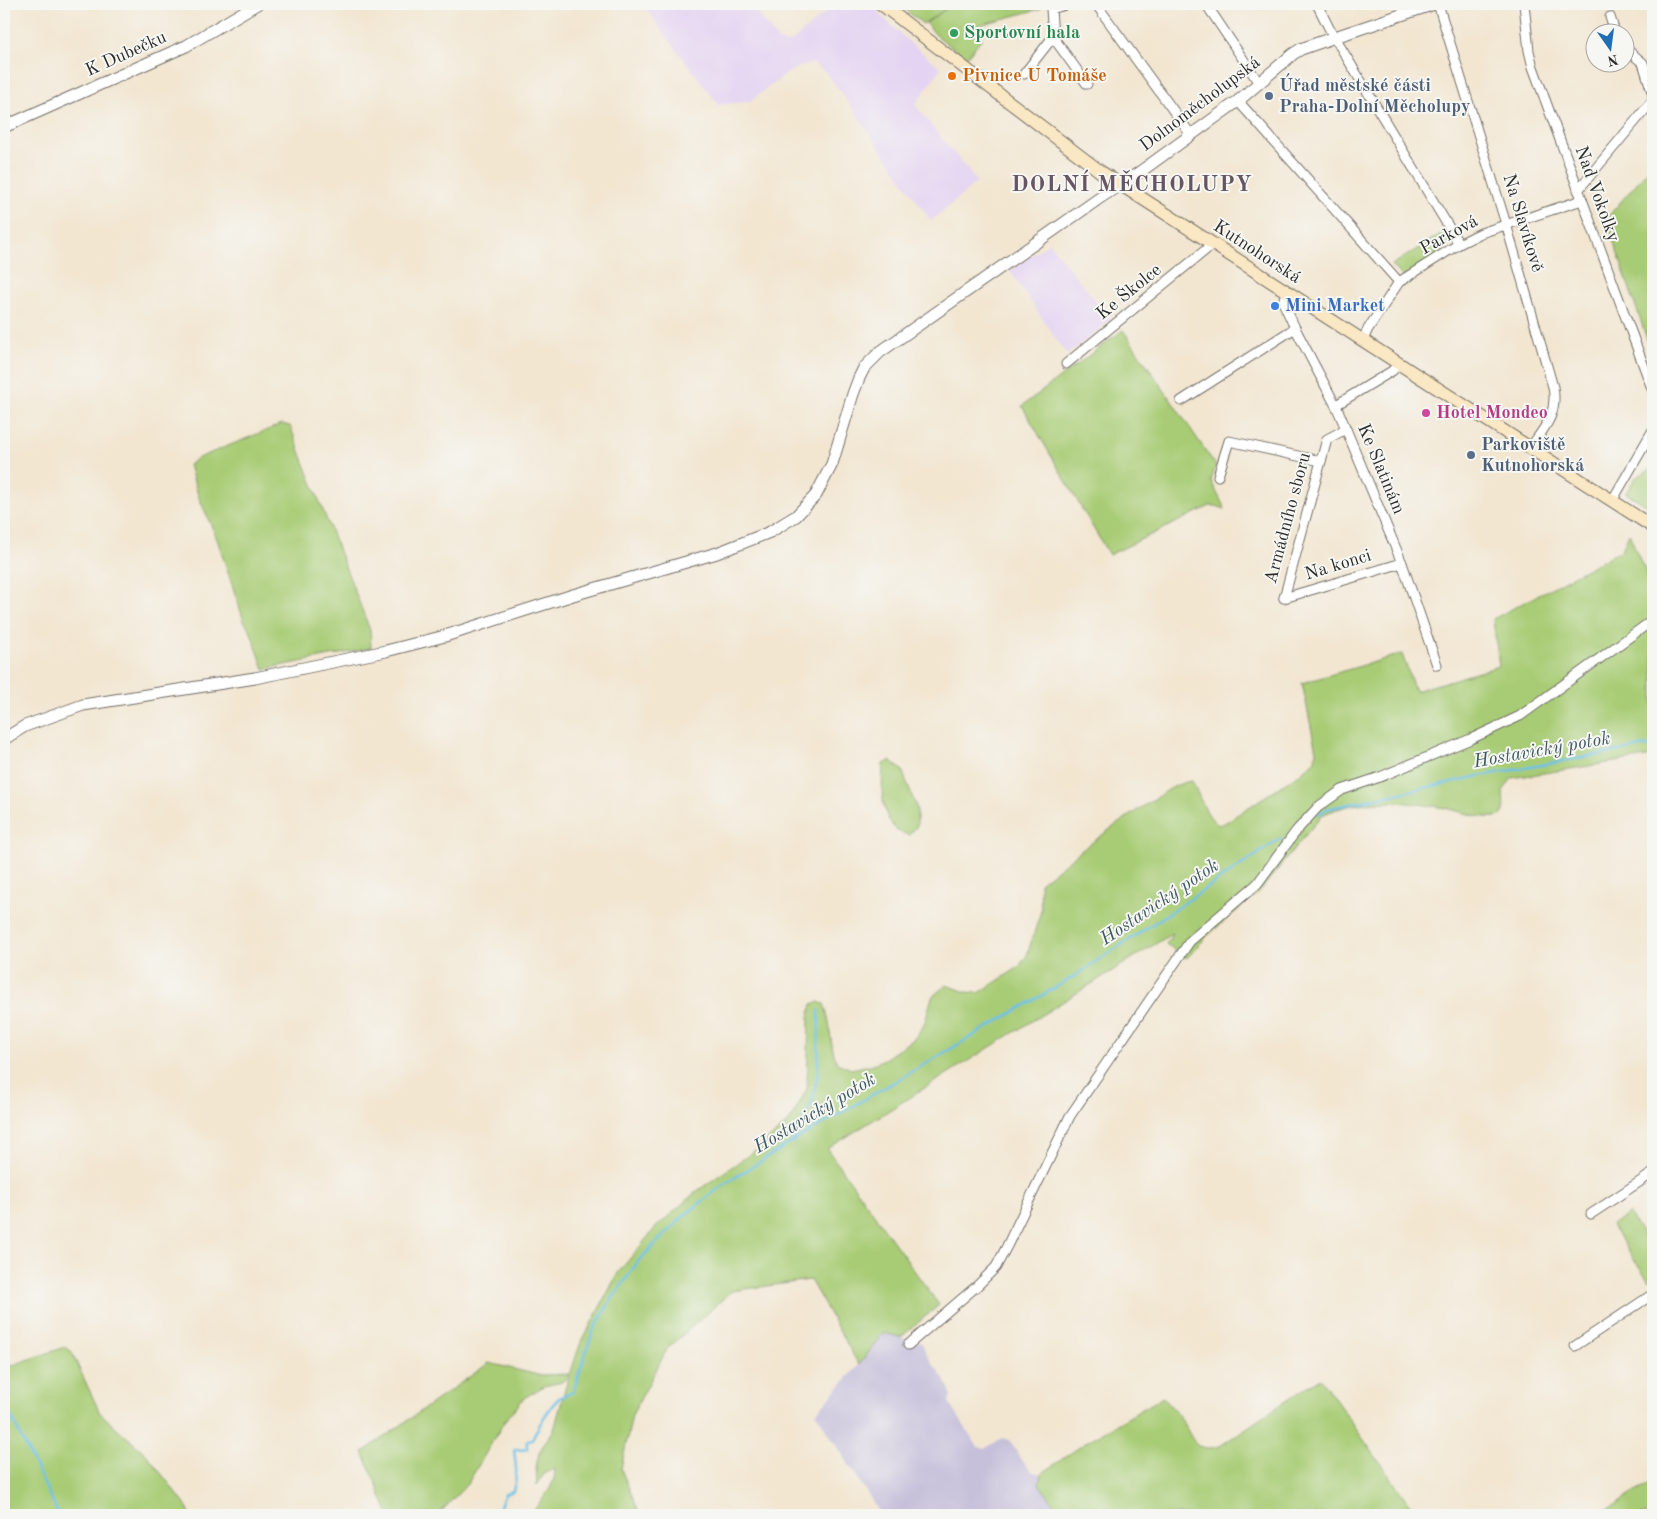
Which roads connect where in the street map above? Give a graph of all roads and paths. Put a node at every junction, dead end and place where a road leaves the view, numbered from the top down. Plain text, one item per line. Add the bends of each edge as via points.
1 (257, 4) edge
2 (881, 4) edge
3 (1069, 4) edge
4 (1096, 4) edge
5 (1206, 4) edge
6 (1317, 4) edge
7 (1434, 4) edge
8 (1438, 4) edge
9 (1524, 4) edge
10 (1610, 18) dead end
11 (1612, 22) edge
12 (1053, 37) junction
13 (1335, 37) junction
14 (1634, 55) edge
15 (1024, 74) dead end
16 (1259, 83) junction
17 (1087, 84) dead end
18 (1653, 95) edge
19 (1653, 100) edge
20 (1238, 101) junction
21 (4, 127) edge
22 (1191, 135) junction
23 (1121, 184) junction
24 (1578, 190) junction
25 (1582, 200) junction
26 (1506, 224) junction
27 (1213, 244) junction
28 (1459, 244) junction
29 (1399, 282) junction
30 (1286, 292) junction
31 (1295, 328) junction
32 (1362, 340) junction
33 (1066, 364) dead end
34 (1399, 364) junction
35 (1653, 391) edge
36 (1182, 401) dead end
37 (1336, 404) junction
38 (1346, 429) junction
39 (1653, 430) edge
40 (1530, 448) junction
41 (1320, 461) junction
42 (1218, 476) dead end
43 (1612, 501) junction
44 (1653, 527) edge
45 (1402, 563) junction
46 (1284, 598) joint
47 (1653, 620) edge
48 (1436, 665) dead end
49 (4, 739) edge
50 (1653, 1173) edge
51 (1591, 1214) dead end
52 (1653, 1294) edge
53 (908, 1345) dead end
54 (1575, 1346) dead end

1 - 21 street, K Dubečku via 186,46
2 - 23 main road, Kutnohorská
3 - 12 street via 1051,9
4 - 22 street
5 - 16 street
6 - 13 street
7 - 13 street, Dolnoměcholupská
8 - 26 street, Na Slavíkově
9 - 24 street, Nad Vokolky via 1531,62
10 - 11 street
12 - 15 street
12 - 17 street
13 - 16 street, Dolnoměcholupská via 1301,49
13 - 28 street
14 - 18 street via 1643,63
16 - 20 street, Dolnoměcholupská
19 - 24 street
20 - 22 street, Dolnoměcholupská
20 - 29 street
22 - 23 street, Dolnoměcholupská
23 - 27 main road, Kutnohorská
23 - 49 street, Dolnoměcholupská via 880,352 864,368 852,394 832,464 816,495 796,516 770,532 717,553 445,636 255,678 84,705 25,726
24 - 25 street, Nad Vokolky
25 - 26 street, Parková
25 - 35 street, Nad Vokolky
26 - 28 street, Parková
26 - 40 street, Na Slavíkově via 1554,393 1553,412
27 - 30 main road, Kutnohorská
27 - 33 street, Ke Školce
28 - 29 street, Parková
29 - 32 street, Parková
30 - 31 street, Ke Slatinám via 1284,302
30 - 32 main road, Kutnohorská
31 - 36 street
31 - 37 street, Ke Slatinám
32 - 34 main road, Kutnohorská
34 - 37 street
34 - 40 main road, Kutnohorská
37 - 38 street, Ke Slatinám
38 - 41 street, Armádního sboru via 1326,439
38 - 45 street, Ke Slatinám
39 - 43 street
40 - 43 main road, Kutnohorská
41 - 42 street via 1229,440
41 - 46 street, Armádního sboru
43 - 44 main road, Kutnohorská
45 - 46 street, Na konci
45 - 48 street, Ke Slatinám
47 - 53 street via 1520,716 1474,738 1342,790 1318,807 1257,884 1190,941 1070,1116 996,1267
50 - 51 street
52 - 54 street

